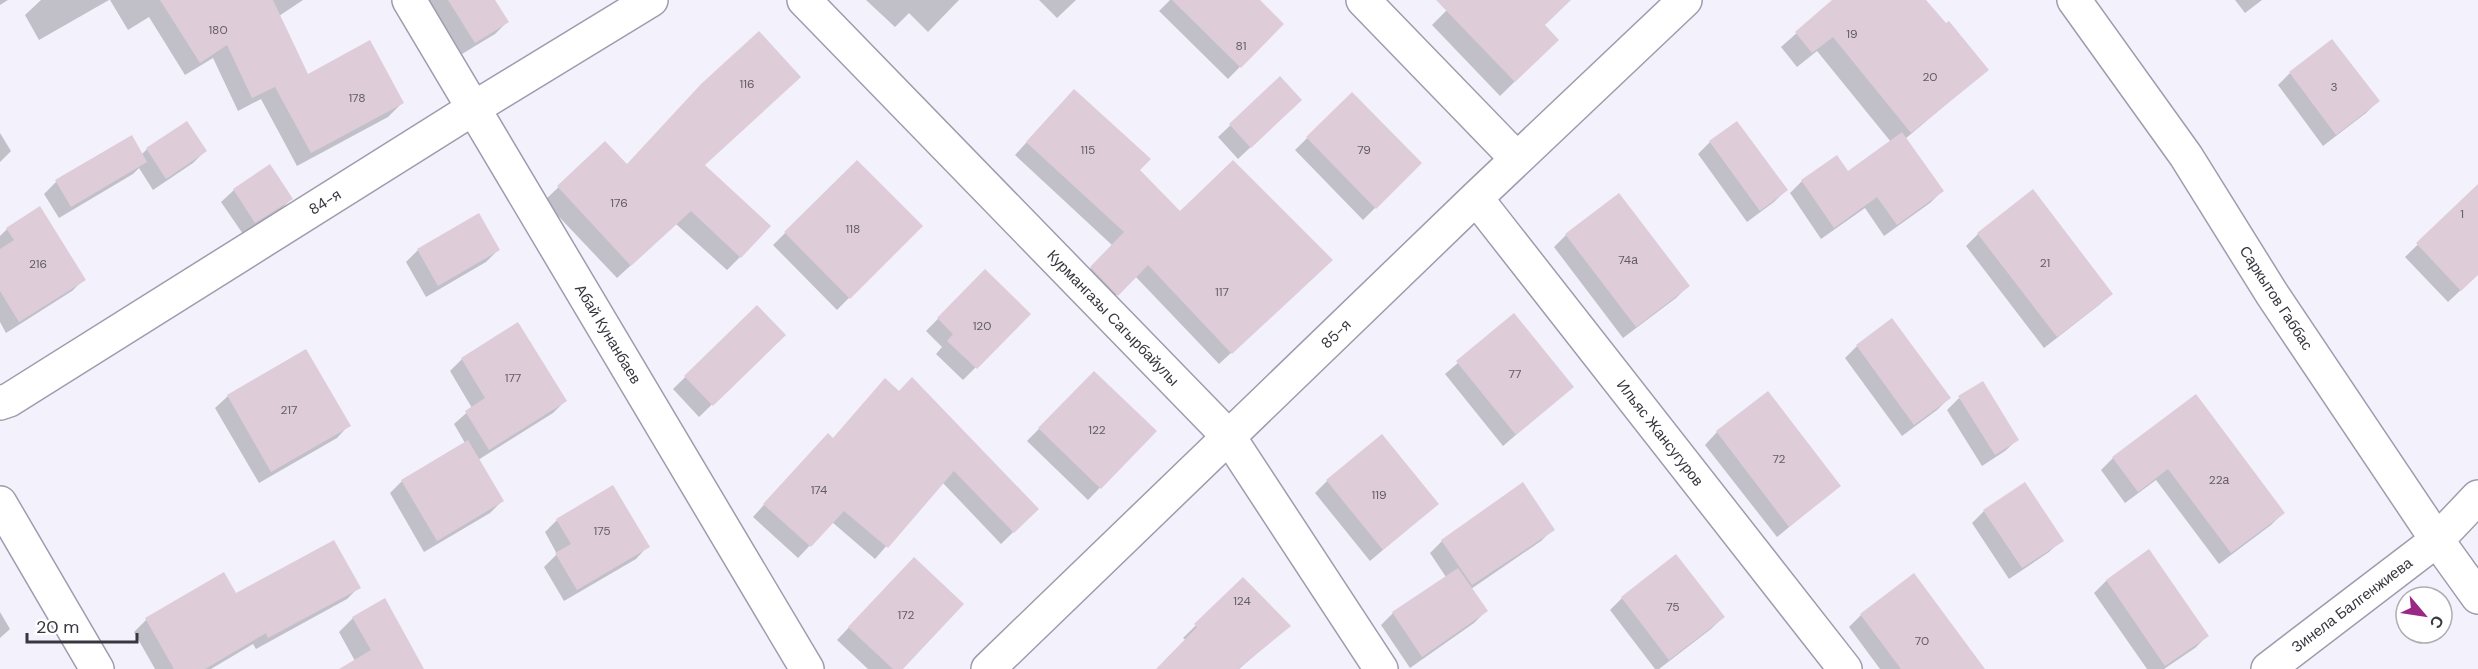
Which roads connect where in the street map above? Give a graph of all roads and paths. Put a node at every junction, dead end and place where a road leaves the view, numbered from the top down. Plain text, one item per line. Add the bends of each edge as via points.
1 (410, 0) edge
2 (651, 0) edge
3 (804, 0) edge
4 (1363, 0) edge
5 (1685, 0) edge
6 (2074, 0) edge
7 (474, 108) junction
8 (1517, 159) junction
9 (1476, 198) junction
10 (0, 403) edge
11 (1229, 438) junction
12 (2478, 497) edge
13 (0, 503) edge
14 (2437, 540) junction
15 (2478, 597) edge
16 (97, 669) edge
17 (807, 669) edge
18 (988, 669) edge
19 (1381, 669) edge
20 (1845, 669) edge
21 (2268, 669) edge

1 - 7 street, Абай Кунанбаев
2 - 7 street, 84-я
3 - 11 street, Курмангазы Сагырбайулы
4 - 8 street
5 - 8 street, 85-я
6 - 14 street, Саркытов Габбас via 2186,156 2272,294
7 - 10 street, 84-я
7 - 17 street, Абай Кунанбаев
8 - 9 street, 85-я
9 - 11 street, 85-я
9 - 20 street, Ильяс Жансугуров
11 - 18 street, 85-я
11 - 19 street, Курмангазы Сагырбайулы
12 - 14 street, Зинела Балгенжиева
13 - 16 street
14 - 15 street, Саркытов Габбас
14 - 21 street, Зинела Балгенжиева

